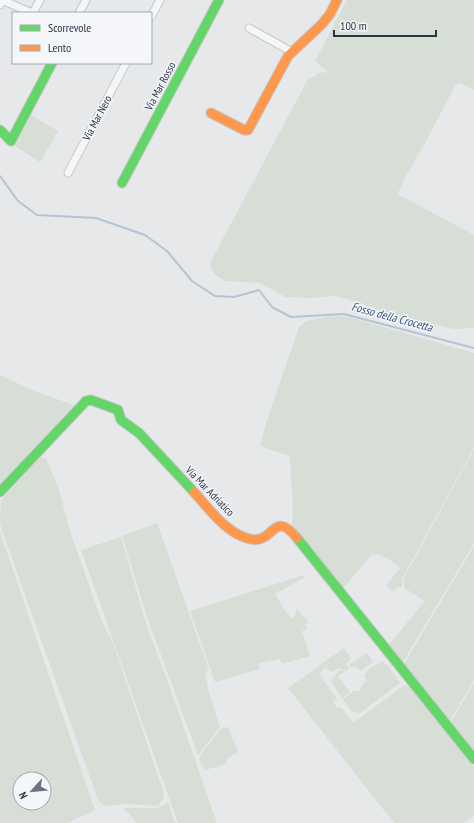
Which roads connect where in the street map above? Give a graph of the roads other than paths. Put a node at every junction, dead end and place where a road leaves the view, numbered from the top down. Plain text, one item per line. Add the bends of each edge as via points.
1 (2, 0) edge
2 (40, 0) edge
3 (86, 0) edge
4 (160, 0) edge
5 (219, 0) edge
6 (337, 0) edge
7 (0, 5) edge
8 (31, 12) edge
9 (34, 12) edge
10 (80, 12) edge
11 (152, 15) edge
12 (249, 28) dead end
13 (292, 52) junction
14 (51, 64) edge
15 (125, 64) edge
16 (211, 113) dead end
17 (0, 130) edge
18 (68, 173) dead end
19 (122, 183) dead end
20 (0, 492) edge
21 (474, 759) edge

1 - 7 street
1 - 8 street
2 - 9 street
3 - 10 street
4 - 11 street
5 - 19 street, Via Mar Rosso
6 - 13 street via 322,24
12 - 13 street
13 - 16 street via 248,130
14 - 17 street via 10,141
15 - 18 street, Via Mar Nero
20 - 21 street, Via Mar Adriatico via 86,401 91,400 118,410 121,420 139,433 227,526 255,540 264,538 279,526 285,526 290,530

